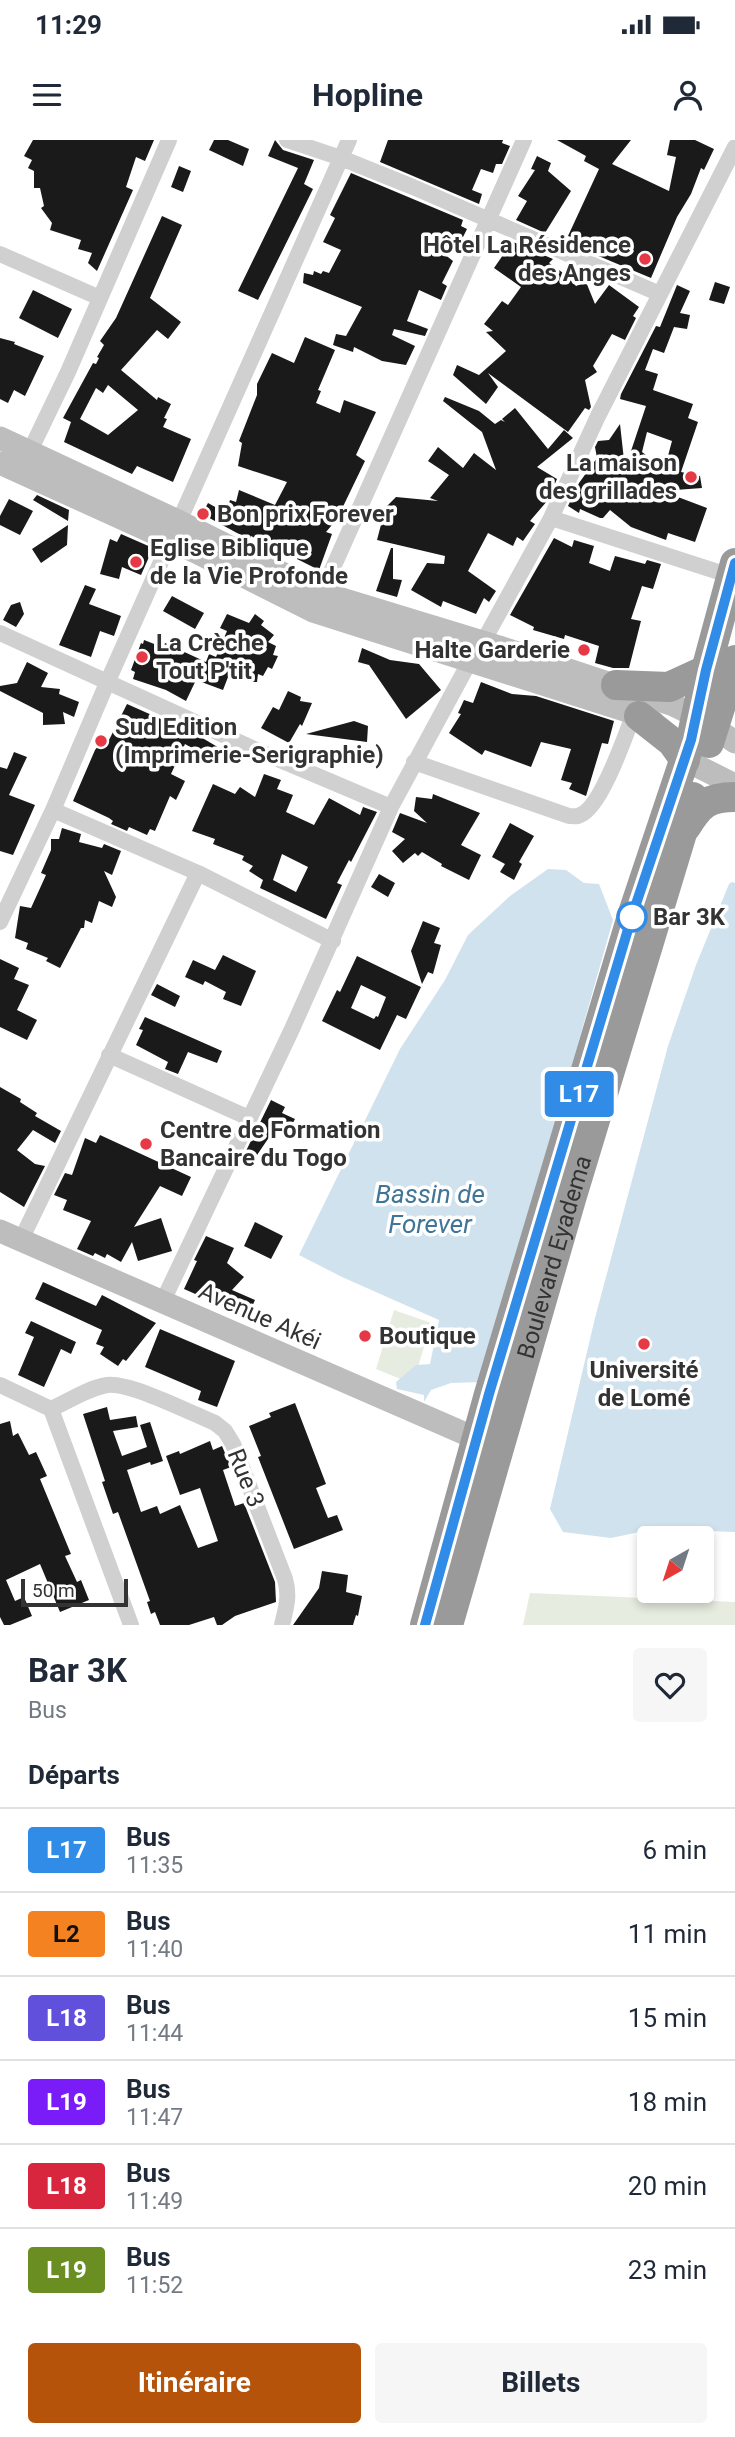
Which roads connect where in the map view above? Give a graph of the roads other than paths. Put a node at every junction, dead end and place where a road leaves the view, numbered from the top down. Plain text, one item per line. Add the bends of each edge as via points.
1 (169, 140) edge
2 (287, 140) edge
3 (349, 140) edge
4 (524, 140) edge
5 (735, 147) edge
6 (341, 158) junction
7 (489, 222) junction
8 (0, 254) edge
9 (660, 294) junction
10 (100, 298) junction
11 (0, 438) edge
12 (30, 451) junction
13 (0, 463) edge
14 (551, 518) junction
15 (175, 531) junction
16 (733, 569) edge
17 (318, 602) junction
18 (0, 633) edge
19 (477, 651) junction
20 (726, 677) edge
21 (107, 682) junction
22 (631, 701) junction
23 (702, 746) edge
24 (414, 762) junction
25 (735, 767) edge
26 (735, 785) edge
27 (735, 797) edge
28 (391, 807) junction
29 (53, 810) junction
30 (684, 830) junction
31 (198, 873) junction
32 (0, 922) edge
33 (333, 941) junction
34 (109, 1055) junction
35 (249, 1118) junction
36 (0, 1231) edge
37 (21, 1240) junction
38 (162, 1303) junction
39 (0, 1385) edge
40 (51, 1409) junction
41 (488, 1443) junction
42 (131, 1625) edge
43 (282, 1625) edge
44 (425, 1625) edge
45 (447, 1625) edge

1 - 10 street
2 - 6 street
3 - 6 street
4 - 7 street
5 - 9 street
6 - 7 street
6 - 15 street
7 - 9 street
7 - 17 street
8 - 10 street
9 - 14 street
10 - 12 street
11 - 12 main road
12 - 15 main road
13 - 15 main road
14 - 16 street
14 - 19 street
15 - 17 main road
15 - 21 street
16 - 20 highway, Boulevard Eyadema
17 - 19 main road via 347,624
18 - 21 street
19 - 22 main road
19 - 22 main road
19 - 24 street
20 - 22 highway via 669,687
20 - 23 highway, Boulevard Eyadema
21 - 28 street
21 - 29 street
22 - 23 main road
22 - 23 highway via 672,743
22 - 24 street via 609,775 581,815 569,816
23 - 25 main road
23 - 26 main road
23 - 30 highway, Boulevard Eyadema
23 - 41 highway via 632,916
24 - 28 street
27 - 30 highway via 705,802
28 - 33 street
29 - 31 street
29 - 32 street
30 - 41 highway, Boulevard Eyadema via 571,1199
31 - 33 street
31 - 34 street
33 - 35 street
34 - 35 street
34 - 37 street
35 - 38 street
36 - 37 main road, Avenue Akéi
37 - 38 main road, Avenue Akéi
38 - 41 main road, Avenue Akéi
39 - 40 street
40 - 42 street
40 - 43 street, Rue 3 via 92,1390 124,1386 225,1431 285,1579 288,1603
41 - 44 highway
41 - 45 highway, Boulevard Eyadema

